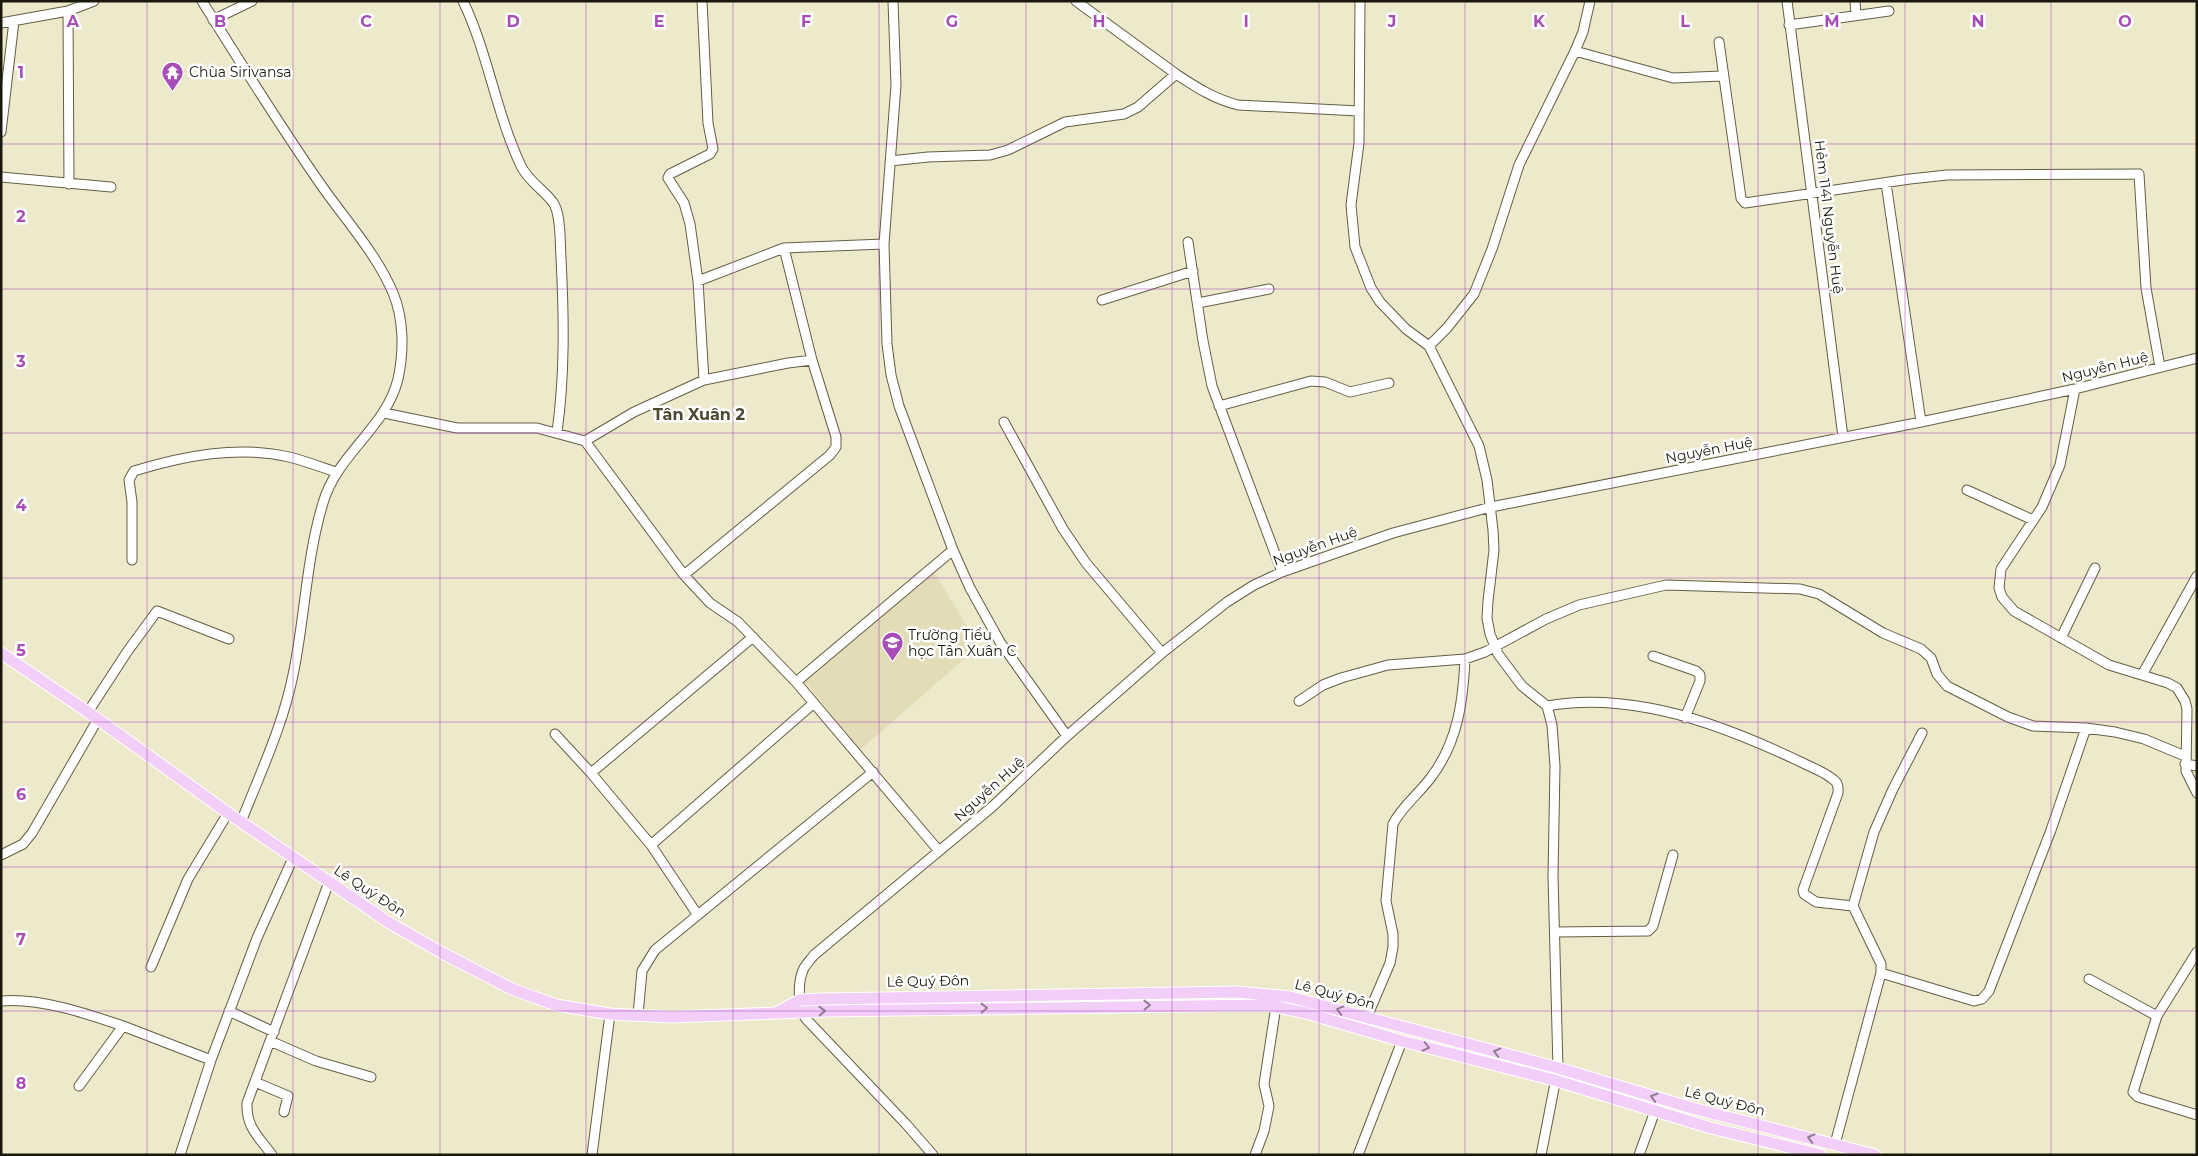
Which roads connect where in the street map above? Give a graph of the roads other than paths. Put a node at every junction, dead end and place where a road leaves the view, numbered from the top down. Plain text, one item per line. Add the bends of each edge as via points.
1 (94, 1) edge
2 (202, 1) edge
3 (252, 1) edge
4 (463, 1) edge
5 (702, 1) edge
6 (893, 1) edge
7 (1076, 1) edge
8 (1360, 1) edge
9 (1590, 1) edge
10 (1787, 1) edge
11 (1855, 1) edge
12 (68, 11) junction
13 (1889, 11) dead end
14 (1856, 15) junction
15 (213, 20) junction
16 (14, 21) junction
17 (1, 23) edge
18 (1790, 25) junction
19 (1719, 42) dead end
20 (1575, 51) junction
21 (1176, 74) junction
22 (1722, 76) junction
23 (1359, 111) junction
24 (1, 132) edge
25 (890, 161) junction
26 (1, 176) edge
27 (1886, 183) junction
28 (69, 184) junction
29 (111, 187) dead end
30 (1812, 193) junction
31 (1188, 242) dead end
32 (884, 244) junction
33 (784, 248) junction
34 (1193, 272) junction
35 (698, 281) junction
36 (1269, 289) dead end
37 (1102, 300) dead end
38 (1198, 303) junction
39 (1429, 346) junction
40 (2197, 358) edge
41 (812, 360) junction
42 (2160, 367) junction
43 (704, 380) junction
44 (1389, 383) dead end
45 (2075, 388) junction
46 (1220, 406) junction
47 (384, 413) junction
48 (1004, 422) dead end
49 (1921, 422) junction
50 (557, 432) junction
51 (1843, 437) junction
52 (586, 440) junction
53 (336, 472) junction
54 (1967, 490) dead end
55 (1491, 507) junction
56 (2033, 520) junction
57 (953, 550) junction
58 (132, 560) dead end
59 (2095, 568) dead end
60 (1282, 572) junction
61 (684, 575) junction
62 (2197, 576) edge
63 (753, 637) junction
64 (2061, 638) junction
65 (229, 639) dead end
66 (1495, 646) junction
67 (1, 653) edge
68 (1162, 653) junction
69 (1652, 656) dead end
70 (1465, 659) junction
71 (2142, 675) junction
72 (796, 682) junction
73 (1299, 702) dead end
74 (814, 703) junction
75 (1547, 706) junction
76 (93, 715) junction
77 (1685, 718) junction
78 (2086, 728) junction
79 (1922, 733) dead end
80 (555, 734) dead end
81 (1067, 736) junction
82 (2185, 760) junction
83 (2197, 766) edge
84 (873, 772) junction
85 (592, 773) junction
86 (2197, 794) edge
87 (228, 813) junction
88 (241, 822) junction
89 (652, 845) junction
90 (939, 851) junction
91 (1, 855) edge
92 (1673, 855) dead end
93 (293, 858) junction
94 (330, 882) junction
95 (1854, 906) junction
96 (698, 914) junction
97 (1555, 932) junction
98 (2197, 952) edge
99 (151, 967) dead end
100 (1881, 973) junction
101 (2089, 979) dead end
102 (1119, 994) junction
103 (1, 1001) edge
104 (800, 1006) junction
105 (1120, 1006) junction
106 (1276, 1006) junction
107 (229, 1011) junction
108 (610, 1014) junction
109 (638, 1015) junction
110 (2157, 1016) junction
111 (1367, 1018) junction
112 (123, 1026) junction
113 (272, 1037) junction
114 (1402, 1040) junction
115 (211, 1060) junction
116 (1558, 1068) junction
117 (371, 1077) dead end
118 (1554, 1080) junction
119 (255, 1082) junction
120 (79, 1086) dead end
121 (1655, 1111) junction
122 (284, 1112) dead end
123 (2197, 1115) edge
124 (1835, 1144) junction
125 (1780, 1150) edge
126 (180, 1155) edge
127 (272, 1155) edge
128 (592, 1155) edge
129 (933, 1155) edge
130 (1256, 1155) edge
131 (1358, 1155) edge
132 (1541, 1155) edge
133 (1639, 1155) edge
134 (1821, 1155) edge
135 (1875, 1155) edge

1 - 12 street
2 - 15 street
3 - 15 street
4 - 50 street via 520,165 555,206 560,235 564,332
5 - 35 street via 708,123 713,149 710,154 668,177 687,211
6 - 25 street via 896,86
7 - 21 street
8 - 23 street
9 - 20 street
10 - 18 street, Hẻm 1141 Nguyễn Huệ
11 - 14 street
12 - 16 street
12 - 28 street
13 - 14 street
14 - 18 street
15 - 47 street via 268,108 393,293 401,327 401,352 396,385
16 - 17 street
16 - 24 street
18 - 30 street, Hẻm 1141 Nguyễn Huệ
19 - 22 street
20 - 22 street via 1673,78
20 - 39 street via 1519,165 1474,294
21 - 23 street via 1206,93 1238,105
21 - 25 street via 1124,114 1065,122 1008,150 990,155
22 - 30 street via 1742,200 1748,203
23 - 39 street via 1359,143 1351,205 1355,247 1380,302 1406,329
25 - 32 street
26 - 28 street
27 - 30 street
27 - 42 street via 1947,176 2138,174 2146,288
27 - 49 street
28 - 29 street
30 - 51 street, Hẻm 1141 Nguyễn Huệ
31 - 34 street
32 - 33 street
32 - 57 street via 891,375 899,406
33 - 35 street
33 - 41 street
34 - 37 street
34 - 38 street
35 - 43 street
36 - 38 street
38 - 46 street via 1207,368
39 - 55 street via 1479,446
40 - 42 street, Nguyễn Huệ
41 - 43 street
41 - 61 street via 836,437 836,447
42 - 45 street, Nguyễn Huệ
43 - 52 street via 634,412
44 - 46 street via 1350,392 1325,382 1310,382
45 - 49 street, Nguyễn Huệ
45 - 56 street via 2060,465
46 - 60 street
47 - 50 street via 457,428 528,428
47 - 53 street
48 - 68 street via 1086,563
49 - 51 street, Nguyễn Huệ
50 - 52 street
51 - 55 street, Nguyễn Huệ
52 - 61 street
53 - 58 street via 289,457 240,452 166,461 134,471 129,480
53 - 88 street via 328,486 316,532 290,690
54 - 56 street
55 - 60 street, Nguyễn Huệ via 1384,536
55 - 66 street via 1494,550 1488,618
56 - 64 street via 2001,569 1999,588 2007,605 2014,611
57 - 72 street
57 - 81 street via 1000,642
59 - 64 street
60 - 68 street, Nguyễn Huệ via 1227,602
61 - 63 street via 710,603
62 - 71 street
63 - 72 street
63 - 85 street
64 - 71 street via 2109,665
65 - 76 street via 157,611 127,652
66 - 70 street
66 - 75 street via 1522,686
66 - 78 street via 1579,605 1666,585 1811,590 1883,634 1921,648 1931,658 1947,686 2008,717 2033,726
67 - 76 main road, Lê Quý Đôn
68 - 81 street, Nguyễn Huệ
69 - 77 street via 1700,675
70 - 73 street via 1367,670 1323,686
70 - 111 street via 1464,695 1454,734 1433,775 1393,824 1386,901 1393,947 1390,963
71 - 82 street via 2168,683 2186,700
72 - 74 street
74 - 84 street
74 - 89 street
75 - 77 street via 1562,703 1624,704
75 - 97 street via 1555,766
76 - 87 main road, Lê Quý Đôn
76 - 91 street via 32,833 24,844
77 - 95 street via 1752,740 1812,768 1837,784 1838,793 1803,890 1811,900
78 - 82 street via 2144,739
78 - 100 street via 1989,991 1982,999 1974,1001
79 - 95 street via 1874,832
80 - 85 street
81 - 90 street, Nguyễn Huệ via 992,807
82 - 83 street
82 - 86 street via 2187,777
84 - 90 street
84 - 96 street
85 - 89 street
87 - 88 main road, Lê Quý Đôn
87 - 99 street via 188,879
88 - 93 main road, Lê Quý Đôn
89 - 96 street
90 - 104 street, Nguyễn Huệ via 814,955 804,969
92 - 97 street via 1653,926 1648,931
93 - 94 main road, Lê Quý Đôn
93 - 107 street
94 - 108 main road, Lê Quý Đôn via 388,922 512,989 556,1005
94 - 113 street
95 - 100 street via 1881,964
96 - 109 street via 655,950 642,971
97 - 116 street
98 - 110 street
100 - 124 street
101 - 110 street
102 - 104 main road, Lê Quý Đôn via 966,995
102 - 105 main road
111 -> 102 main road, Lê Quý Đôn via 1290,996 1271,994
103 - 112 street via 18,999 88,1014
104 -> 105 main road, Lê Quý Đôn
104 - 109 main road, Lê Quý Đôn via 773,1014
104 - 129 street via 811,1025
105 -> 106 main road, Lê Quý Đôn
106 - 114 main road, Lê Quý Đôn
106 - 130 street via 1264,1084 1269,1106
107 - 113 street
107 - 115 street
108 - 109 main road, Lê Quý Đôn
108 - 128 street
110 - 123 street via 2133,1092 2138,1097
116 -> 111 main road, Lê Quý Đôn
112 - 115 street
112 - 120 street
113 - 117 street via 316,1061
113 - 119 street
114 -> 118 main road, Lê Quý Đôn
114 - 131 street
115 - 126 street
116 - 118 street
124 -> 116 main road, Lê Quý Đôn via 1692,1108
118 - 121 main road, Lê Quý Đôn
118 - 132 street
119 - 122 street via 288,1096
119 - 127 street via 247,1103 246,1117
121 - 125 main road, Lê Quý Đôn
121 - 133 street
124 - 135 main road, Lê Quý Đôn
125 - 134 main road, Lê Quý Đôn

